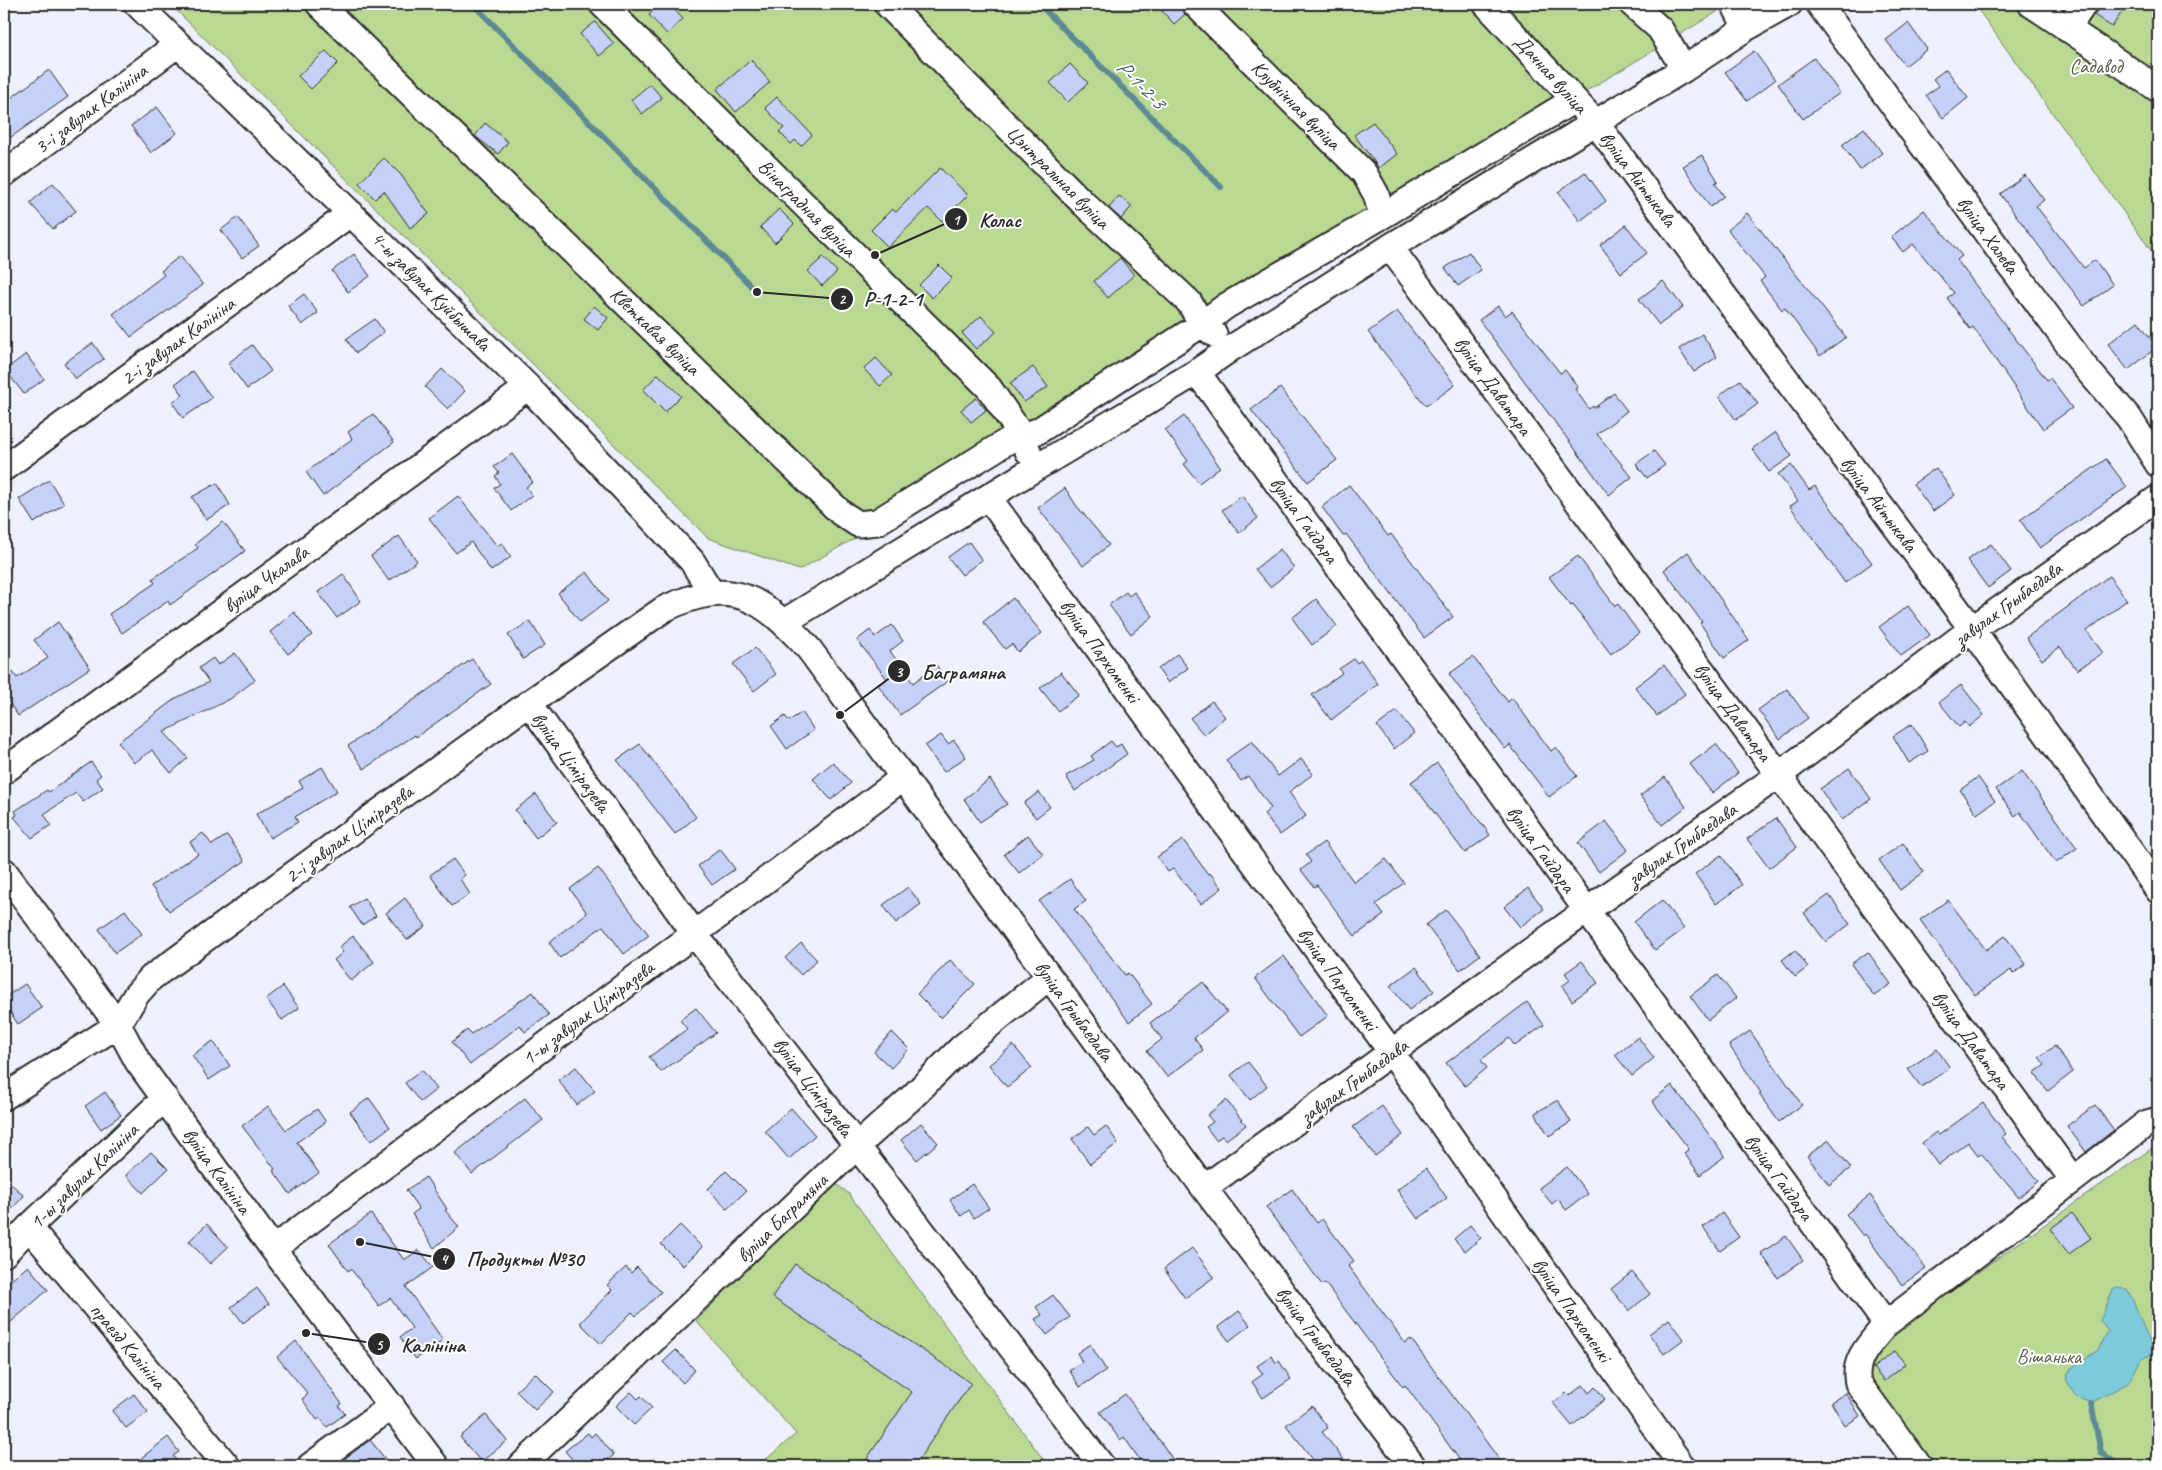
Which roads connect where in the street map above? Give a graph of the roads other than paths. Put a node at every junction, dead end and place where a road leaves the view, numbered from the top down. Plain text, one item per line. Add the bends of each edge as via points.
1 (137, 4) edge
2 (319, 4) edge
3 (602, 4) edge
4 (887, 4) edge
5 (1195, 4) edge
6 (1486, 4) edge
7 (1632, 4) edge
8 (1734, 4) edge
9 (1790, 4) edge
10 (1819, 4) edge
11 (2031, 4) edge
12 (2084, 4) edge
13 (1746, 28) junction
14 (2067, 29) junction
15 (178, 44) junction
16 (1684, 69) junction
17 (2158, 89) edge
18 (1574, 100) junction
19 (1595, 122) junction
20 (4, 174) edge
21 (351, 213) junction
22 (1382, 216) junction
23 (1390, 247) junction
24 (1202, 324) junction
25 (1230, 349) junction
26 (1197, 372) junction
27 (528, 387) junction
28 (1022, 436) junction
29 (2158, 464) edge
30 (4, 468) edge
31 (1034, 469) junction
32 (988, 497) junction
33 (2158, 498) edge
34 (711, 592) junction
35 (784, 622) junction
36 (1972, 629) junction
37 (529, 703) junction
38 (4, 771) edge
39 (1779, 775) junction
40 (904, 777) junction
41 (4, 871) edge
42 (2158, 890) edge
43 (1586, 912) junction
44 (694, 934) junction
45 (1049, 977) junction
46 (118, 1025) junction
47 (1392, 1053) junction
48 (4, 1097) edge
49 (165, 1098) junction
50 (2158, 1120) edge
51 (857, 1146) junction
52 (2073, 1180) junction
53 (1204, 1188) junction
54 (29, 1227) junction
55 (273, 1249) junction
56 (4, 1254) edge
57 (1886, 1324) junction
58 (392, 1406) junction
59 (227, 1466) edge
60 (310, 1466) edge
61 (436, 1466) edge
62 (521, 1466) edge
63 (1102, 1466) edge
64 (1413, 1466) edge
65 (1682, 1466) edge
66 (1919, 1466) edge

1 - 15 street, 4-ы завулак Куйбышава
2 - 28 street, Кветкавая вуліца via 841,512 858,524 877,522 1011,439
3 - 28 street, Вінаградная вуліца via 989,388
4 - 24 street, Цэнтральная вуліца via 1083,203 1189,302
5 - 22 street, Клубнічная вуліца via 1364,173 1376,194
6 - 18 street, Дачная вуліца
7 - 16 street via 1660,29
8 - 13 street
9 - 13 street
10 - 29 street, вуліца Халева via 2078,358 2129,418
11 - 14 street
12 - 14 street
13 - 16 street
14 - 17 street
15 - 20 street, 3-і завулак Калініна
15 - 21 street, 4-ы завулак Куйбышава
16 - 19 street
18 - 19 street, Дачная вуліца
18 - 22 street, Кветкавая вуліца
19 - 23 street
19 - 36 street, вуліца Айтыкава
21 - 27 street, 4-ы завулак Куйбышава
21 - 30 street, 2-і завулак Калініна
22 - 24 street, Кветкавая вуліца via 1226,306
23 - 25 street
23 - 39 street, вуліца Даватара
24 - 25 street, Цэнтральная вуліца
24 - 28 street, Кветкавая вуліца via 1070,412 1038,431
25 - 26 street
26 - 31 street
26 - 43 street, вуліца Гайдара
27 - 34 street, 4-ы завулак Куйбышава via 692,561
27 - 38 street, вуліца Чкалава
28 - 31 street, Вінаградная вуліца
31 - 32 street
32 - 35 street
32 - 47 street, вуліца Пархоменкі
33 - 36 street, завулак Грыбаедава
34 - 35 street, вуліца Грыбаедава via 738,594 764,606
34 - 37 street, 2-і завулак Ціміразева via 688,597 664,609
35 - 40 street, вуліца Грыбаедава
36 - 39 street, завулак Грыбаедава
36 - 42 street, вуліца Айтыкава
37 - 44 street, вуліца Ціміразева
37 - 46 street, 2-і завулак Ціміразева via 151,978 136,995
39 - 43 street, завулак Грыбаедава
39 - 52 street, вуліца Даватара
40 - 44 street, 1-ы завулак Ціміразева
40 - 45 street, вуліца Грыбаедава
41 - 46 street, вуліца Калініна
43 - 47 street, завулак Грыбаедава
43 - 57 street, вуліца Гайдара
44 - 51 street, вуліца Ціміразева
44 - 55 street, 1-ы завулак Ціміразева
45 - 51 street, вуліца Баграмяна via 961,1048
45 - 53 street, вуліца Грыбаедава
46 - 48 street, 2-і завулак Ціміразева
46 - 49 street, вуліца Калініна via 138,1062
47 - 53 street, завулак Грыбаедава
47 - 65 street, вуліца Пархоменкі
49 - 54 street, 1-ы завулак Калініна
49 - 55 street, вуліца Калініна
50 - 52 street via 2147,1123
51 - 62 street, вуліца Баграмяна
51 - 63 street, вуліца Ціміразева
52 - 57 street
53 - 64 street, вуліца Грыбаедава
54 - 56 street, 1-ы завулак Калініна
54 - 59 street, праезд Калініна
55 - 58 street, вуліца Калініна
57 - 66 street via 1858,1362 1858,1383
58 - 60 street
58 - 61 street, вуліца Калініна

